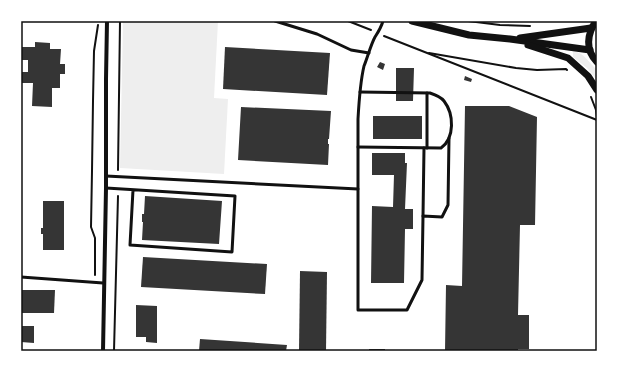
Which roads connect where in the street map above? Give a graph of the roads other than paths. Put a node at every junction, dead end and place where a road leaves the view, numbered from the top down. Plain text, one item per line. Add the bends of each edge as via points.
1 (107, 21) edge
2 (275, 21) edge
3 (384, 21) edge
4 (412, 21) edge
5 (596, 21) edge
6 (591, 28) junction
7 (510, 39) junction
8 (590, 50) junction
9 (369, 53) junction
10 (597, 62) edge
11 (597, 90) edge
12 (360, 92) junction
13 (427, 93) junction
14 (449, 138) junction
15 (358, 147) junction
16 (425, 148) junction
17 (106, 176) junction
18 (106, 188) junction
19 (358, 189) junction
20 (133, 190) junction
21 (423, 216) junction
22 (21, 277) edge
23 (104, 283) junction
24 (103, 351) edge

1 - 17 street
2 - 9 lane via 317,34 351,50
3 - 9 lane
4 - 7 street via 469,35
5 - 6 street
6 - 7 street
6 - 8 street
7 - 8 street
7 - 11 street via 568,58 588,76
8 - 10 street
9 - 12 lane
12 - 13 lane
12 - 15 lane
13 - 14 lane via 444,101 448,109 451,117
13 - 16 lane
14 - 16 lane via 441,148
14 - 21 lane via 448,205 442,217
15 - 16 lane
15 - 19 lane
16 - 21 lane
17 - 18 street
17 - 19 lane
18 - 20 lane
18 - 23 street
19 - 21 lane via 358,310 407,310 422,280
20 - 20 lane via 235,196 232,252 130,245
22 - 23 lane
23 - 24 street

